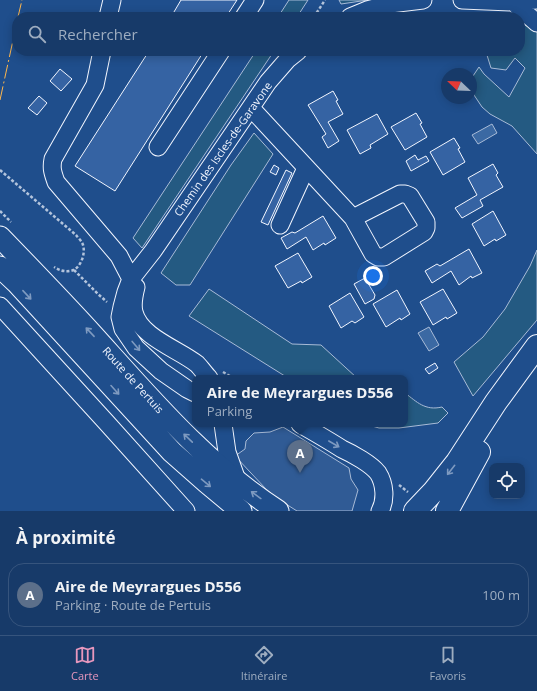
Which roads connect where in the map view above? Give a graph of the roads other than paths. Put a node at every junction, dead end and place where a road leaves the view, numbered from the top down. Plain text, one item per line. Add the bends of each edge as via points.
1 (112, 0) edge
2 (255, 0) edge
3 (423, 0) edge
4 (462, 0) edge
5 (537, 0) edge
6 (513, 2) junction
7 (109, 12) edge
8 (247, 12) edge
9 (362, 12) edge
10 (524, 12) edge
11 (525, 12) edge
12 (537, 23) edge
13 (101, 56) edge
14 (218, 56) edge
15 (292, 56) edge
16 (251, 108) junction
17 (158, 147) dead end
18 (306, 168) junction
19 (353, 218) dead end
20 (280, 225) dead end
21 (0, 237) edge
22 (152, 251) junction
23 (0, 267) edge
24 (131, 279) junction
25 (0, 306) edge
26 (537, 346) edge
27 (537, 366) edge
28 (206, 375) edge
29 (192, 392) edge
30 (223, 427) edge
31 (305, 427) edge
32 (238, 483) junction
33 (186, 511) edge
34 (241, 511) edge
35 (278, 511) edge
36 (380, 511) edge
37 (415, 511) edge
38 (447, 511) edge

1 - 7 street
2 - 8 street
3 - 9 street via 390,4
4 - 6 street
5 - 6 street
6 - 10 street
11 - 12 street
13 - 24 street via 95,85 51,166 56,182 119,256
14 - 17 street
15 - 16 street, Chemin des Iscles-de-Garavone via 268,82
16 - 18 street
16 - 22 street, Chemin des Iscles-de-Garavone
18 - 19 street
18 - 20 street
32 -> 21 main road, Route de Pertuis via 169,419
22 - 24 street
22 - 28 street via 137,282 133,298 134,312 148,333 197,364
23 -> 34 main road, Route de Pertuis via 172,452
24 -> 29 street via 120,317 123,329 136,348 161,371
25 - 33 street
26 -> 37 highway via 457,462
27 - 38 highway via 482,446
30 - 32 street via 227,452
31 -> 36 street via 363,460 377,472 382,481 384,495
35 -> 32 main road, Route de Pertuis

